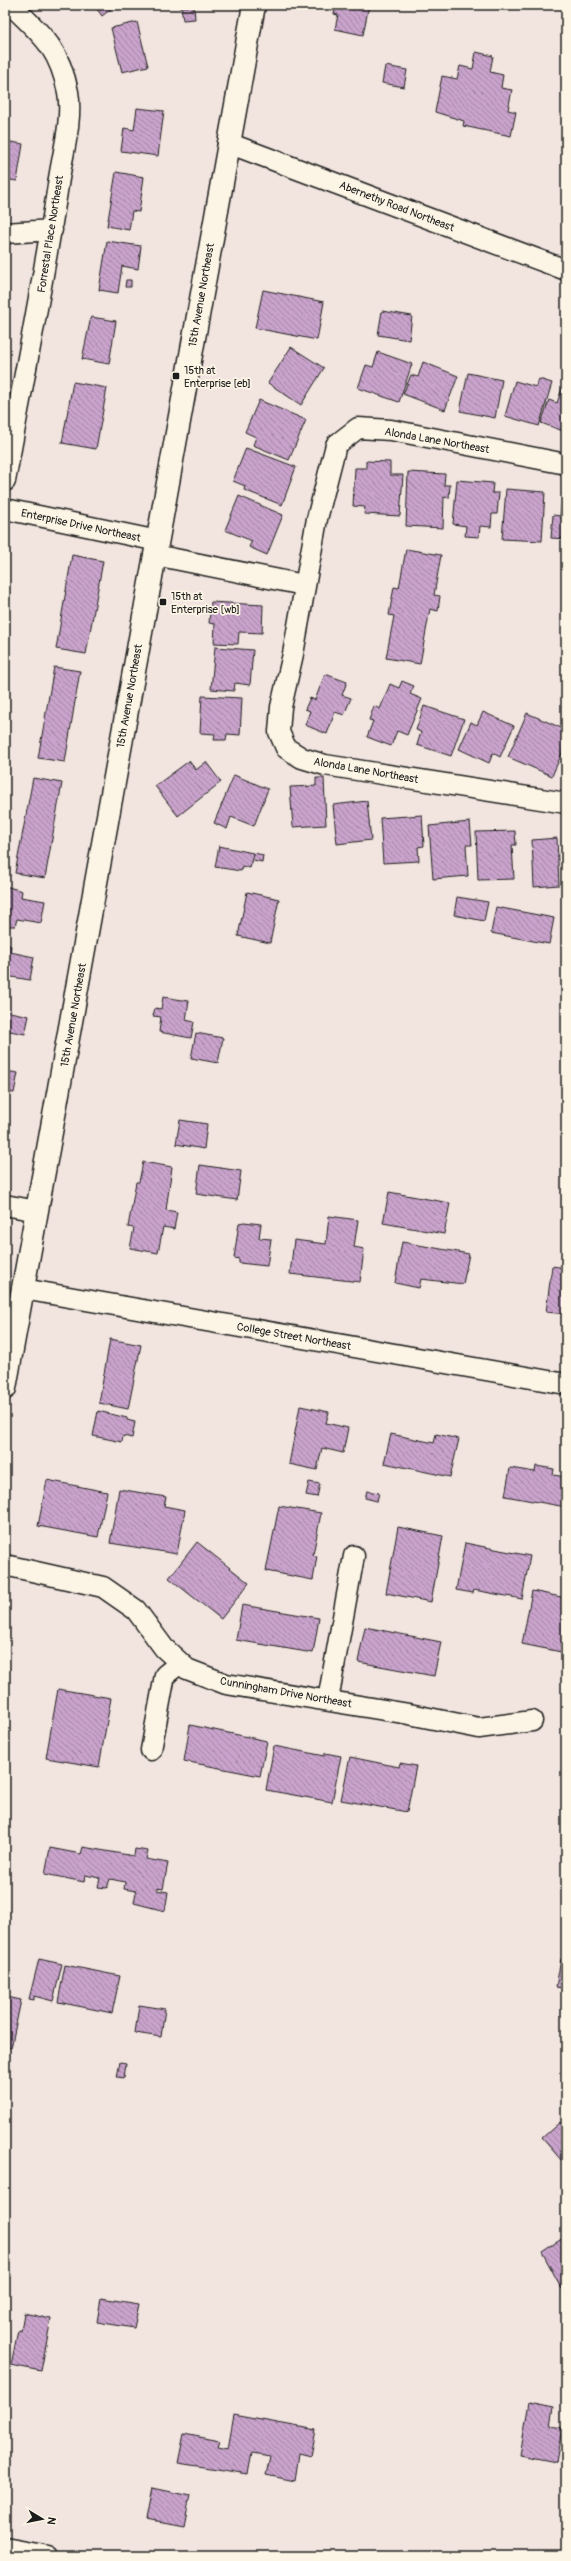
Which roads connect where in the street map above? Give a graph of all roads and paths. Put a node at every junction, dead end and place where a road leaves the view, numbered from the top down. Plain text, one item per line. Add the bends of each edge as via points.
1 (11, 5) edge
2 (254, 5) edge
3 (228, 143) junction
4 (52, 230) junction
5 (5, 233) edge
6 (566, 270) edge
7 (566, 464) edge
8 (5, 481) edge
9 (5, 509) edge
10 (157, 548) junction
11 (304, 585) junction
12 (566, 803) edge
13 (5, 1205) edge
14 (37, 1211) junction
15 (23, 1288) junction
16 (566, 1384) edge
17 (5, 1388) edge
18 (354, 1556) dead end
19 (5, 1565) edge
20 (180, 1662) junction
21 (328, 1700) junction
22 (532, 1721) dead end
23 (151, 1750) dead end
24 (5, 2548) edge
25 (48, 2556) edge

1 - 4 street, Forrestal Place Northeast via 50,43 59,60 68,93 67,120
2 - 3 street, 15th Avenue Northeast
3 - 6 street, Abernethy Road Northeast
3 - 10 street, 15th Avenue Northeast
4 - 5 street
4 - 8 street, Forrestal Place Northeast
7 - 11 street, Alonda Lane Northeast via 391,430 358,428 336,445 317,519
9 - 10 street, Enterprise Drive Northeast
10 - 11 street
10 - 14 street, 15th Avenue Northeast
11 - 12 street, Alonda Lane Northeast via 281,707 279,732 286,748 302,758 325,765
13 - 14 street
14 - 15 street, 15th Avenue Northeast
15 - 16 street, College Street Northeast
15 - 17 street, 15th Avenue Northeast
18 - 21 street
19 - 20 street, Cunningham Drive Northeast via 103,1587 136,1610 164,1648
20 - 21 street, Cunningham Drive Northeast via 187,1669 226,1684
20 - 23 street via 165,1676
21 - 22 street, Cunningham Drive Northeast via 479,1728
24 - 25 street

